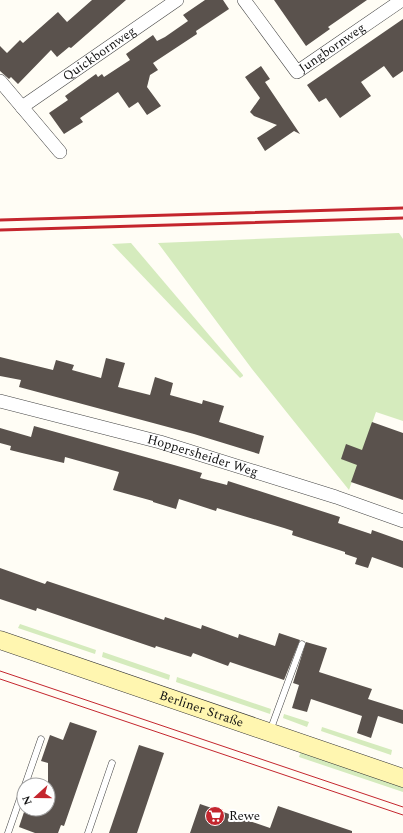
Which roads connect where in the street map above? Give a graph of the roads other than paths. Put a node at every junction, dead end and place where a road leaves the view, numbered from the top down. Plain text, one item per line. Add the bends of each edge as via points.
1 (177, 0) edge
2 (244, 0) edge
3 (402, 0) edge
4 (0, 81) edge
5 (22, 107) junction
6 (60, 152) dead end
7 (0, 401) edge
8 (403, 521) edge
9 (0, 640) edge
10 (302, 644) dead end
11 (270, 732) junction
12 (41, 739) dead end
13 (112, 763) dead end
14 (27, 777) edge
15 (403, 778) edge
16 (16, 810) edge
17 (8, 833) edge
18 (88, 833) edge

1 - 5 street, Quickbornweg
2 - 3 street, Jungbornweg via 297,72
4 - 5 street
5 - 6 street
7 - 8 street, Hoppersheider Weg via 160,442
9 - 11 main road, Berliner Straße
10 - 11 lane
11 - 15 main road, Berliner Straße
12 - 14 lane
13 - 18 lane
16 - 17 lane

